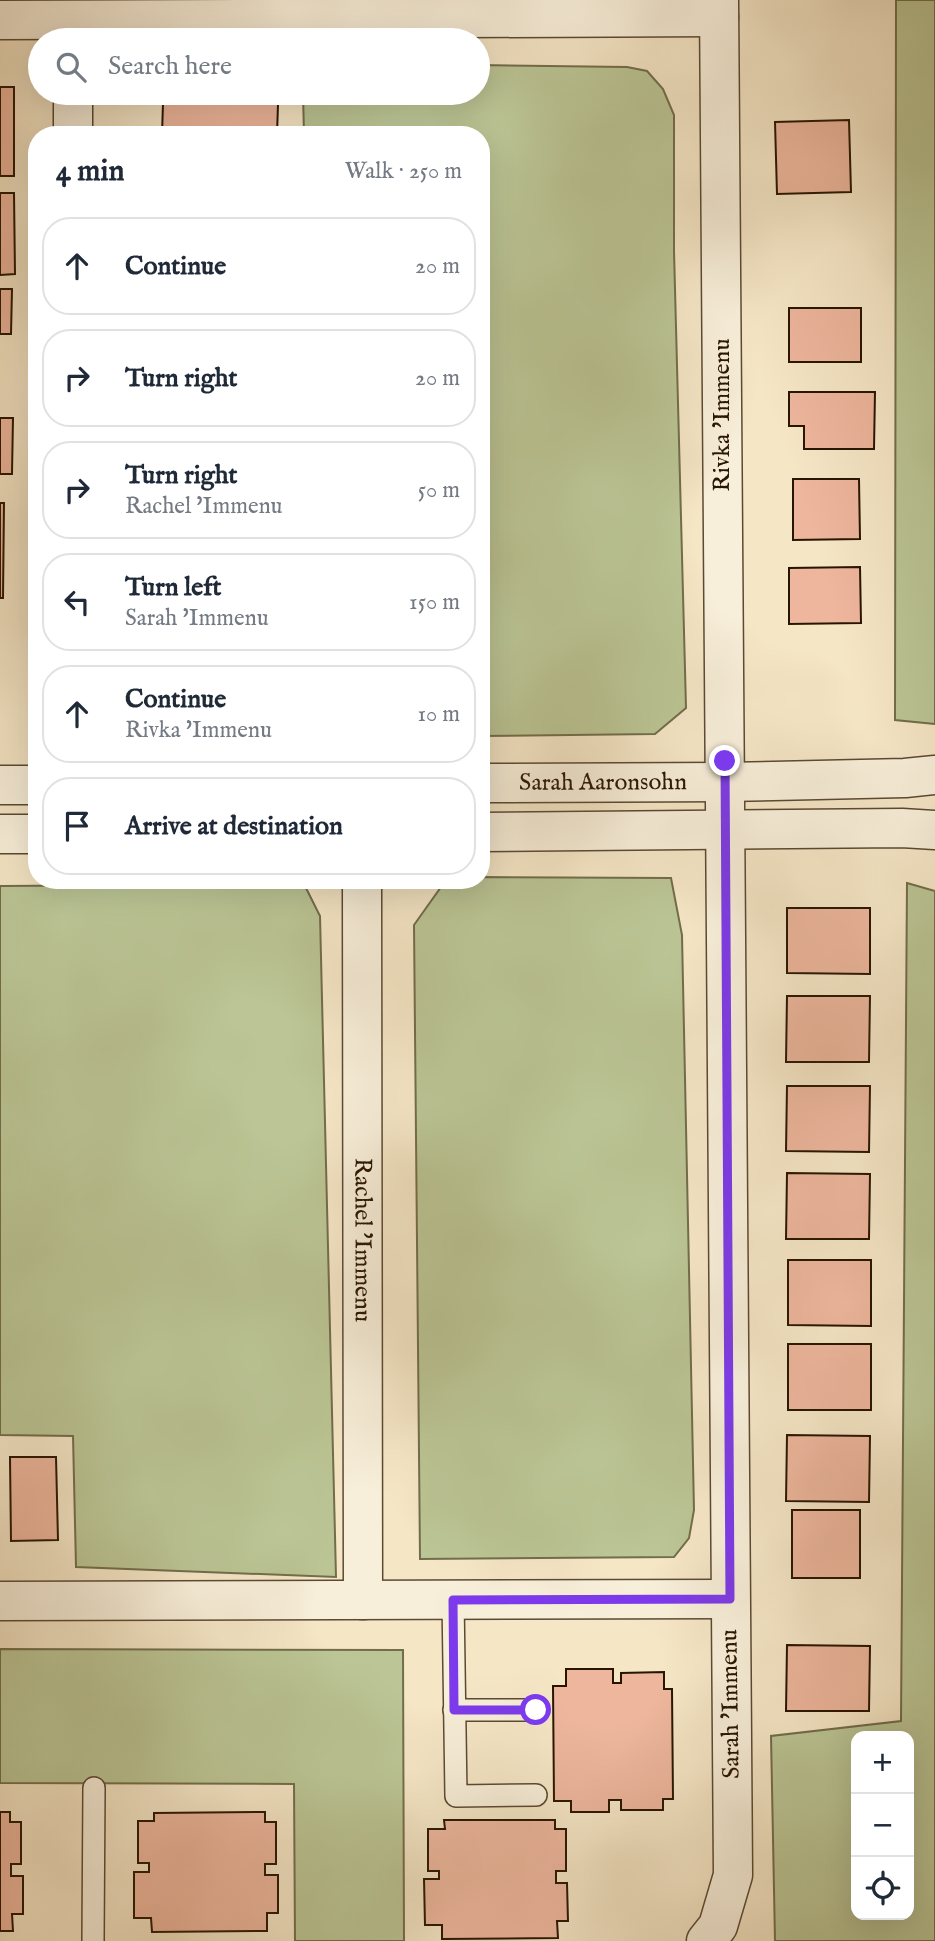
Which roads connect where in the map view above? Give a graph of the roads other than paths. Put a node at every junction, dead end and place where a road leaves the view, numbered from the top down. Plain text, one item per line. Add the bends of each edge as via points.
1 (719, 8) edge
2 (592, 9) edge
3 (0, 20) edge
4 (58, 28) edge
5 (122, 28) edge
6 (73, 105) edge
7 (73, 126) edge
8 (935, 775) edge
9 (725, 782) junction
10 (490, 783) edge
11 (0, 785) edge
12 (28, 785) edge
13 (725, 830) junction
14 (935, 830) edge
15 (490, 832) edge
16 (0, 834) edge
17 (28, 834) edge
18 (362, 889) edge
19 (730, 1599) junction
20 (363, 1600) junction
21 (453, 1600) junction
22 (0, 1601) edge
23 (454, 1710) junction
24 (536, 1710) dead end
25 (94, 1788) dead end
26 (536, 1795) dead end
27 (93, 1941) edge
28 (706, 1941) edge

1 - 2 street
1 - 9 street, Rivka 'Immenu
2 - 5 street
3 - 4 street
6 - 7 street
8 - 9 street, Sarah Aaronsohn
9 - 10 street, Sarah Aaronsohn
9 - 13 street, Rivka 'Immenu
11 - 12 street
13 - 14 street, Sarah Aaronsohn
13 - 15 street, Sarah Aaronsohn
13 - 19 street, Sarah 'Immenu
16 - 17 street
18 - 20 street, Rachel 'Immenu
19 - 21 street
19 - 28 street, Sarah 'Immenu via 733,1875 718,1926
20 - 21 street
20 - 22 street
21 - 23 lane
23 - 24 lane
23 - 26 lane via 456,1796
25 - 27 lane

